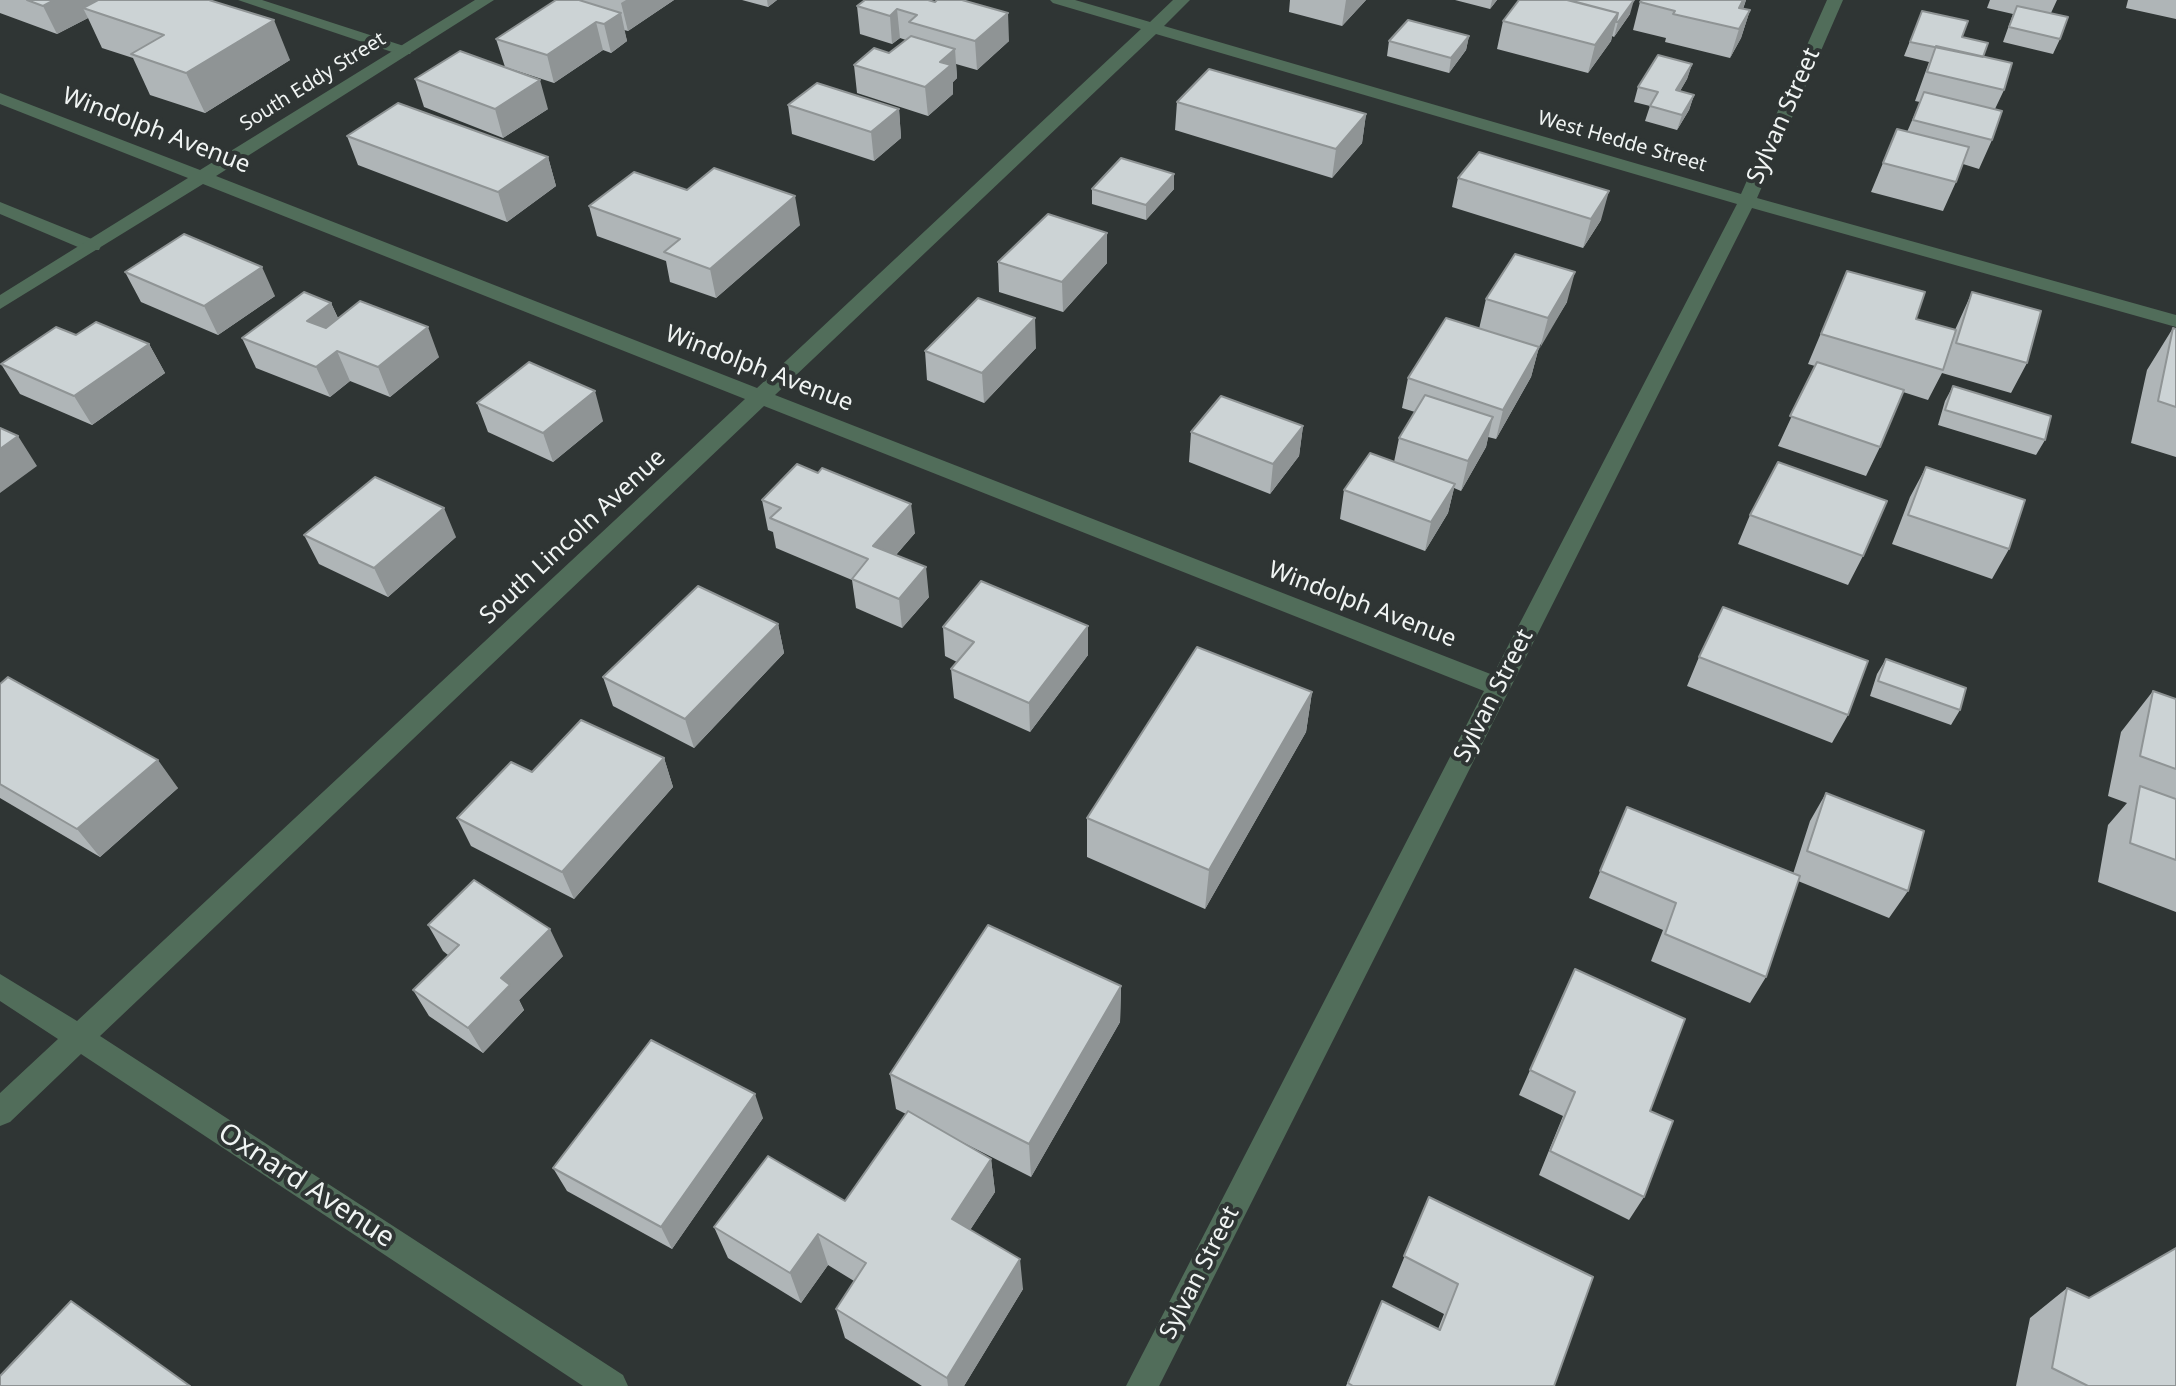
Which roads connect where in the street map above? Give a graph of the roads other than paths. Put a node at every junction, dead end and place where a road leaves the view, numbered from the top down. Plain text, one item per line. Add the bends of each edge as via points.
1 (246, 0) edge
2 (486, 0) edge
3 (1058, 0) edge
4 (1182, 0) edge
5 (1835, 0) edge
6 (1153, 27) junction
7 (404, 51) junction
8 (3, 102) edge
9 (202, 177) junction
10 (1747, 201) junction
11 (0, 207) edge
12 (92, 246) junction
13 (0, 303) edge
14 (2176, 321) edge
15 (760, 397) junction
16 (1499, 687) junction
17 (0, 986) edge
18 (79, 1037) junction
19 (0, 1112) edge
20 (612, 1386) edge
21 (1142, 1386) edge

1 - 7 street
2 - 7 street, South Eddy Street
3 - 6 street, West Hedde Street
4 - 6 street, South Lincoln Avenue
5 - 10 street, Sylvan Street
6 - 10 street, West Hedde Street
6 - 15 street, South Lincoln Avenue
7 - 9 street, South Eddy Street
8 - 9 street, Windolph Avenue
9 - 12 street, South Eddy Street
9 - 15 street, Windolph Avenue
10 - 14 street, West Hedde Street
10 - 16 street, Sylvan Street
11 - 12 street
12 - 13 street, South Eddy Street
15 - 16 street, Windolph Avenue
15 - 18 street, South Lincoln Avenue
16 - 21 street, Sylvan Street
17 - 18 street, Oxnard Avenue
18 - 19 street, South Lincoln Avenue
18 - 20 street, Oxnard Avenue

